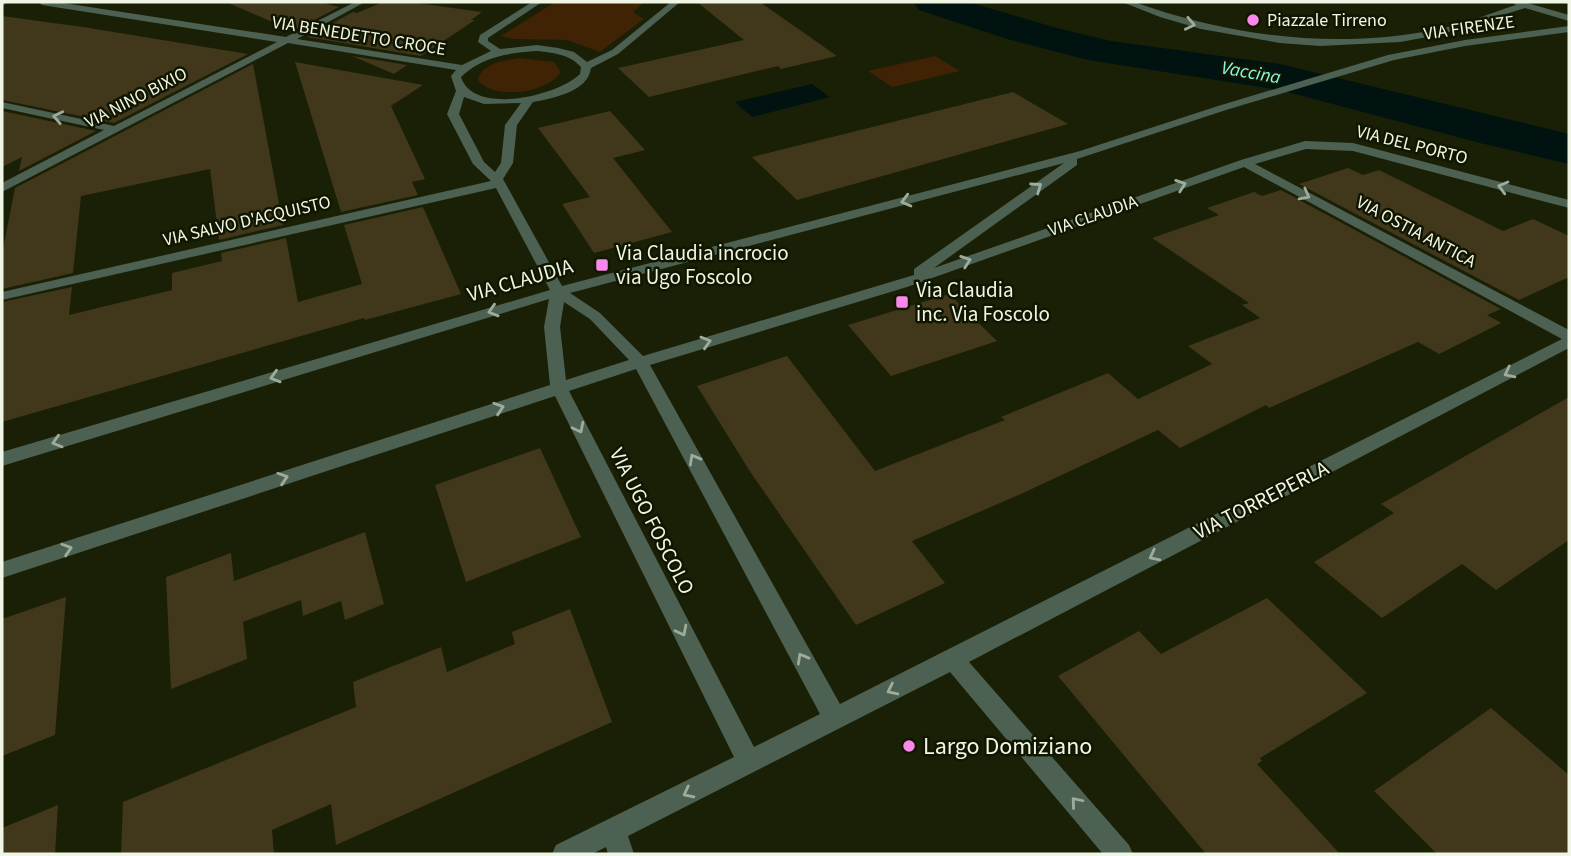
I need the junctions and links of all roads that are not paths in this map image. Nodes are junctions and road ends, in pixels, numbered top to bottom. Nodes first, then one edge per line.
1 (42, 2) edge
2 (361, 2) edge
3 (538, 2) edge
4 (676, 2) edge
5 (1126, 2) edge
6 (1514, 2) edge
7 (1525, 5) junction
8 (1569, 18) edge
9 (1569, 29) edge
10 (287, 40) junction
11 (498, 52) junction
12 (586, 67) junction
13 (463, 68) junction
14 (461, 91) junction
15 (530, 100) junction
16 (2, 105) edge
17 (114, 129) junction
18 (1084, 154) junction
19 (1245, 163) junction
20 (499, 180) junction
21 (2, 188) edge
22 (1569, 204) edge
23 (902, 284) junction
24 (558, 292) junction
25 (2, 296) edge
26 (1569, 336) edge
27 (1569, 342) edge
28 (640, 362) junction
29 (559, 388) junction
30 (2, 459) edge
31 (2, 570) edge
32 (953, 659) junction
33 (835, 718) junction
34 (748, 762) junction
35 (617, 842) edge
36 (565, 854) edge
37 (1120, 854) edge

1 - 10 street, VIA BENEDETTO CROCE
2 - 10 street, VIA NINO BIXIO
3 - 11 street
4 - 12 street
5 -> 7 street
6 - 7 street
7 - 8 street
9 - 18 street, VIA FIRENZE
10 - 13 street, VIA BENEDETTO CROCE
10 - 17 street, VIA NINO BIXIO
11 - 12 street
11 - 13 street
12 - 15 street
13 - 14 street
14 - 15 street
14 - 20 street
15 - 20 street
17 -> 16 street
17 - 21 street, VIA NINO BIXIO
23 -> 18 street, VIA CLAUDIA
18 -> 24 street, VIA CLAUDIA
22 -> 19 street, VIA DEL PORTO
23 -> 19 street, VIA CLAUDIA
19 -> 26 street, VIA OSTIA ANTICA
20 - 24 street
20 - 25 street, VIA SALVO D'ACQUISTO
28 -> 23 street, VIA CLAUDIA
24 - 28 street
24 - 29 street, VIA UGO FOSCOLO
24 -> 30 street, VIA CLAUDIA
27 -> 32 street, VIA TORREPERLA
28 - 29 street, VIA CLAUDIA
33 -> 28 street
31 -> 29 street, VIA CLAUDIA
29 -> 34 street, VIA UGO FOSCOLO
32 -> 33 street
37 -> 32 street
33 - 34 street
34 -> 35 street
35 - 36 street

